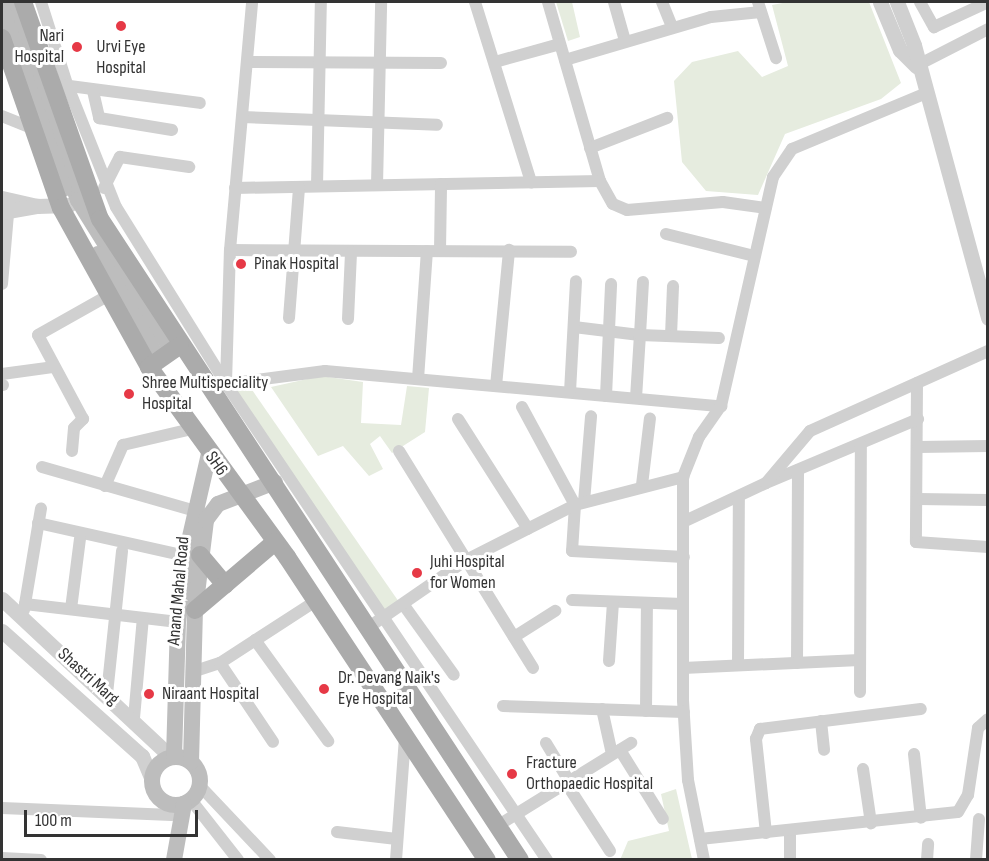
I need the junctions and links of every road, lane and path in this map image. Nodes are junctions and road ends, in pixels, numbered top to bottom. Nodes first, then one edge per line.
1 (12, 2) edge
2 (24, 2) edge
3 (41, 2) edge
4 (252, 2) edge
5 (321, 2) edge
6 (381, 2) edge
7 (475, 2) edge
8 (548, 2) edge
9 (614, 2) edge
10 (662, 2) edge
11 (880, 2) edge
12 (897, 2) edge
13 (920, 2) edge
14 (986, 2) edge
15 (759, 7) edge
16 (2, 9) edge
17 (672, 27) junction
18 (987, 29) edge
19 (2, 38) edge
20 (625, 41) junction
21 (560, 44) junction
22 (776, 58) dead end
23 (565, 60) junction
24 (247, 62) junction
25 (321, 62) junction
26 (495, 62) junction
27 (381, 63) junction
28 (441, 63) dead end
29 (916, 66) junction
30 (59, 85) junction
31 (93, 90) junction
32 (924, 94) junction
33 (200, 104) dead end
34 (2, 116) edge
35 (242, 117) junction
36 (667, 118) dead end
37 (319, 120) junction
38 (379, 123) junction
39 (437, 125) dead end
40 (31, 128) junction
41 (172, 130) dead end
42 (590, 147) junction
43 (189, 168) dead end
44 (600, 181) junction
45 (531, 182) junction
46 (441, 184) junction
47 (377, 185) junction
48 (317, 186) junction
49 (299, 187) junction
50 (105, 188) junction
51 (235, 188) junction
52 (74, 202) junction
53 (5, 205) edge
54 (766, 208) junction
55 (666, 234) dead end
56 (4, 237) edge
57 (230, 250) junction
58 (509, 250) junction
59 (434, 251) junction
60 (351, 252) junction
61 (571, 252) dead end
62 (293, 253) junction
63 (754, 256) junction
64 (576, 282) dead end
65 (643, 282) dead end
66 (2, 284) edge
67 (611, 284) dead end
68 (673, 286) dead end
69 (109, 295) junction
70 (289, 318) dead end
71 (987, 318) edge
72 (348, 319) dead end
73 (574, 327) junction
74 (609, 332) junction
75 (640, 335) junction
76 (670, 336) junction
77 (719, 338) dead end
78 (987, 351) edge
79 (165, 356) junction
80 (53, 367) junction
81 (418, 379) junction
82 (2, 382) edge
83 (917, 383) junction
84 (496, 386) junction
85 (220, 387) junction
86 (570, 393) junction
87 (606, 396) junction
88 (636, 398) junction
89 (721, 406) junction
90 (522, 407) dead end
91 (591, 416) dead end
92 (650, 418) dead end
93 (458, 419) dead end
94 (918, 419) junction
95 (192, 429) junction
96 (861, 445) junction
97 (987, 446) edge
98 (918, 447) junction
99 (72, 451) dead end
100 (399, 451) dead end
101 (209, 454) junction
102 (42, 467) dead end
103 (798, 470) junction
104 (683, 477) junction
105 (282, 480) junction
106 (766, 483) junction
107 (642, 485) junction
108 (105, 486) junction
109 (237, 495) junction
110 (739, 497) junction
111 (918, 499) junction
112 (987, 500) edge
113 (580, 503) junction
114 (41, 508) dead end
115 (202, 513) junction
116 (44, 521) junction
117 (684, 521) junction
118 (528, 529) junction
119 (80, 539) dead end
120 (275, 542) junction
121 (987, 547) edge
122 (122, 551) dead end
123 (193, 555) junction
124 (684, 557) junction
125 (466, 560) junction
126 (225, 585) junction
127 (2, 599) edge
128 (316, 600) junction
129 (572, 600) dead end
130 (613, 602) junction
131 (647, 603) junction
132 (403, 604) junction
133 (683, 604) junction
134 (71, 609) junction
135 (195, 610) junction
136 (24, 611) junction
137 (555, 611) dead end
138 (116, 615) junction
139 (143, 618) junction
140 (178, 622) junction
141 (376, 622) junction
142 (2, 631) edge
143 (514, 637) junction
144 (255, 640) junction
145 (860, 660) junction
146 (609, 661) dead end
147 (220, 663) junction
148 (796, 663) junction
149 (738, 665) junction
150 (533, 668) dead end
151 (683, 668) junction
152 (192, 672) junction
153 (454, 675) dead end
154 (860, 692) dead end
155 (107, 694) junction
156 (502, 706) dead end
157 (602, 709) junction
158 (921, 709) dead end
159 (646, 711) junction
160 (684, 712) junction
161 (134, 718) junction
162 (987, 719) edge
163 (821, 721) junction
164 (405, 734) junction
165 (327, 741) dead end
166 (273, 742) dead end
167 (546, 743) dead end
168 (621, 749) junction
169 (824, 750) dead end
170 (914, 754) dead end
171 (172, 757) junction
172 (191, 762) junction
173 (863, 769) dead end
174 (152, 779) junction
175 (567, 782) junction
176 (184, 802) junction
177 (2, 808) edge
178 (516, 814) junction
179 (921, 818) junction
180 (663, 819) dead end
181 (979, 819) dead end
182 (871, 823) junction
183 (497, 826) junction
184 (790, 831) junction
185 (337, 832) dead end
186 (766, 833) junction
187 (397, 839) junction
188 (700, 839) junction
189 (928, 844) dead end
190 (610, 851) dead end
191 (2, 858) edge
192 (40, 860) edge
193 (162, 860) edge
194 (174, 860) edge
195 (238, 860) edge
196 (270, 860) edge
197 (396, 860) edge
198 (487, 860) edge
199 (520, 860) edge
200 (547, 860) edge
201 (704, 860) edge
202 (790, 860) edge
203 (927, 860) edge
204 (976, 860) edge

1 - 52 main road
2 - 30 main road, SH6
3 - 30 street
4 - 24 street
5 - 25 street
6 - 27 street
7 - 26 street
8 - 21 street
9 - 20 street
10 - 17 street
11 - 29 street
12 - 29 street
13 - 14 street
15 - 17 street
15 - 22 street
16 - 52 main road
17 - 20 street
18 - 29 street
19 - 40 main road, SH6
20 - 23 street
21 - 23 street
21 - 26 street
23 - 42 street
24 - 25 street
24 - 35 street
25 - 27 street
25 - 37 street
26 - 45 street
27 - 28 street
27 - 38 street
29 - 32 street
30 - 31 street
30 - 50 street
30 - 52 main road, SH6
31 - 33 street
31 - 41 street
32 - 54 street
32 - 71 street
34 - 40 street
35 - 37 street
35 - 51 street
36 - 42 street
37 - 38 street
37 - 48 street
38 - 39 street
38 - 47 street
40 - 52 main road, SH6
42 - 44 street
43 - 50 street
44 - 45 street
44 - 54 street
45 - 46 street
46 - 47 street
46 - 59 street
47 - 48 street
48 - 49 street
49 - 51 street
49 - 62 street
50 - 52 street
50 - 85 street
51 - 57 street
52 - 53 street
52 - 69 main road, SH6
52 - 79 main road
52 - 79 main road, SH6
53 - 56 street
54 - 63 street
55 - 63 street
56 - 66 street
57 - 62 street
57 - 85 street
58 - 59 street
58 - 61 street
58 - 84 street
59 - 60 street
59 - 81 street
60 - 62 street
60 - 72 street
62 - 70 street
63 - 89 street
64 - 73 street
65 - 75 street
67 - 74 street
68 - 76 street
69 - 79 main road, SH6
69 - 80 street
73 - 74 street
73 - 86 street
74 - 75 street
74 - 87 street
75 - 76 street
75 - 88 street
76 - 77 street
78 - 83 street
79 - 85 main road
79 - 95 main road, SH6
80 - 82 street
80 - 99 street
81 - 84 street
81 - 85 street
83 - 94 street
83 - 106 street
84 - 86 street
85 - 105 main road
86 - 87 street
87 - 88 street
88 - 89 street
89 - 104 street
90 - 113 street
91 - 113 street
92 - 107 street
93 - 118 street
94 - 96 street
94 - 98 street
95 - 101 main road, SH6
95 - 108 street
96 - 103 street
96 - 145 street
97 - 98 street
98 - 111 street
100 - 125 street
101 - 109 main road, SH6
101 - 115 main road, Anand Mahal Road
102 - 108 street
103 - 106 street
103 - 148 street
104 - 107 street
104 - 117 street
105 - 109 main road, Anand Mahal Road
105 - 141 main road
106 - 110 street
107 - 113 street
108 - 115 street
109 - 115 main road, Anand Mahal Road
109 - 120 main road, SH6
110 - 117 street
110 - 149 street
111 - 112 street
111 - 121 street
113 - 118 street
113 - 124 street
114 - 116 street
115 - 123 main road, Anand Mahal Road
116 - 123 street
116 - 136 street
117 - 124 street
118 - 125 street
119 - 134 street
120 - 126 main road
120 - 128 main road, SH6
122 - 138 street
123 - 126 main road
123 - 135 main road, Anand Mahal Road
123 - 140 main road, Anand Mahal Road
124 - 133 street
125 - 132 street
125 - 143 street
126 - 135 main road
127 - 136 street, Shastri Marg
128 - 144 street
128 - 164 main road, SH6
129 - 130 street
130 - 131 street
130 - 146 street
131 - 133 street
131 - 159 street
132 - 141 street
132 - 153 street
133 - 151 street
134 - 136 street
134 - 138 street
135 - 152 main road, Anand Mahal Road
136 - 155 street, Shastri Marg
137 - 143 street
138 - 139 street
138 - 155 street
139 - 140 street
139 - 161 street
140 - 171 main road, Anand Mahal Road
141 - 178 street
141 - 183 main road
142 - 174 street, Shastri Marg
143 - 150 street
144 - 147 street
144 - 165 street
145 - 148 street
145 - 154 street
147 - 152 street
147 - 166 street
148 - 149 street
149 - 151 street
151 - 160 street
152 - 172 main road, Anand Mahal Road
155 - 161 street, Shastri Marg
156 - 157 street
157 - 159 street
157 - 168 street
158 - 163 street
159 - 160 street
160 - 188 street
161 - 171 street, Shastri Marg
162 - 179 street
163 - 169 street
163 - 186 street
164 - 187 street
164 - 198 main road, SH6
167 - 175 street
168 - 175 street
168 - 180 street
170 - 179 street
171 - 172 main road
171 - 174 main road
172 - 176 main road
173 - 182 street
174 - 176 main road
175 - 178 street
175 - 190 street
176 - 177 street
176 - 193 main road
176 - 194 main road
176 - 195 street
176 - 196 street
178 - 183 street
178 - 200 street
179 - 182 street
181 - 204 street
182 - 184 street
183 - 199 main road
184 - 186 street
184 - 202 street
185 - 187 street
186 - 188 street
187 - 197 street
188 - 201 street
189 - 203 street
191 - 192 street

